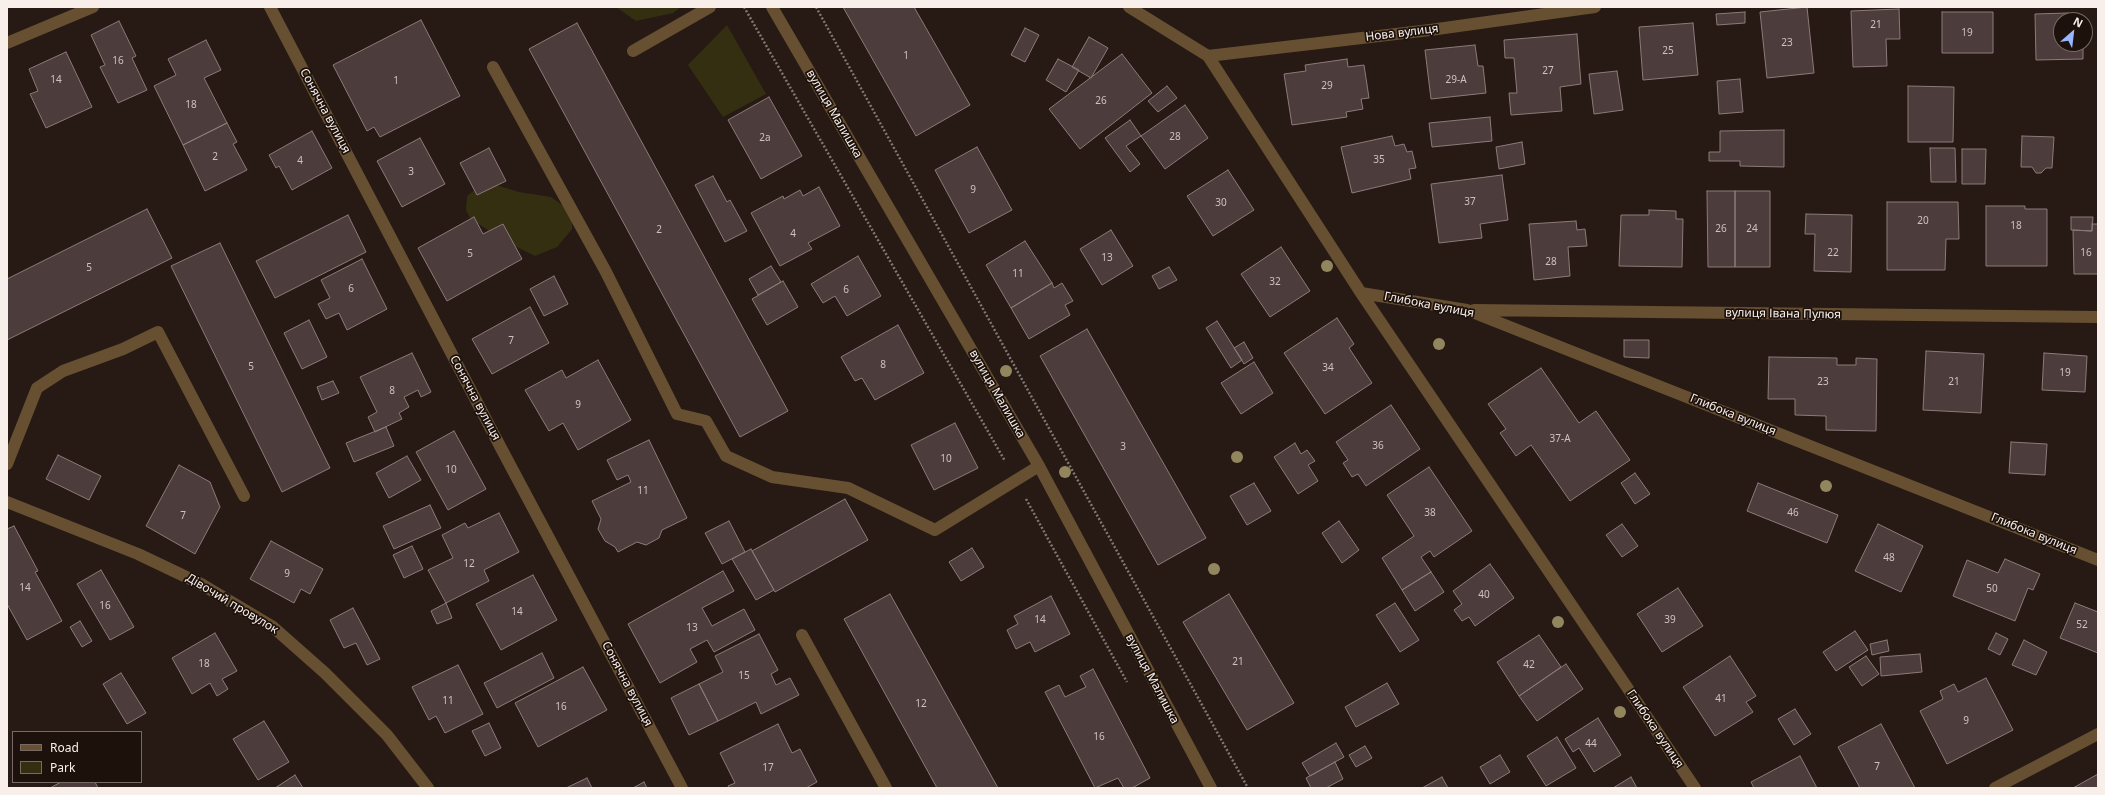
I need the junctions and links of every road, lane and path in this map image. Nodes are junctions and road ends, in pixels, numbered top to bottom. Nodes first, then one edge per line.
1 (93, 7) edge
2 (270, 7) edge
3 (710, 7) edge
4 (744, 7) edge
5 (772, 7) edge
6 (816, 7) edge
7 (1129, 7) edge
8 (1595, 7) edge
9 (7, 43) edge
10 (633, 51) dead end
11 (1208, 56) junction
12 (493, 67) dead end
13 (1361, 293) junction
14 (1467, 310) junction
15 (2098, 317) edge
16 (7, 464) edge
17 (1039, 466) junction
18 (1016, 480) junction
19 (244, 496) dead end
20 (7, 502) edge
21 (2098, 560) edge
22 (802, 635) dead end
23 (1129, 687) dead end
24 (2098, 734) edge
25 (428, 788) edge
26 (682, 788) edge
27 (886, 788) edge
28 (1210, 788) edge
29 (1248, 788) edge
30 (1695, 788) edge
31 (1994, 788) edge

1 - 9 street
2 - 26 street, Сонячна вулиця
3 - 10 street
4 - 18 path
5 - 17 street, вулиця Малишка
6 - 29 path
7 - 11 street, Глибока вулиця
8 - 11 street, Нова вулиця
11 - 13 street, Глибока вулиця
12 - 18 street
13 - 14 street, Глибока вулиця
13 - 30 street, Глибока вулиця
14 - 15 street, вулиця Івана Пулюя
14 - 21 street, Глибока вулиця
16 - 19 street
17 - 18 street
17 - 28 street, вулиця Малишка
18 - 23 path
20 - 25 street, Дівочий провулок
22 - 27 street
24 - 31 street

